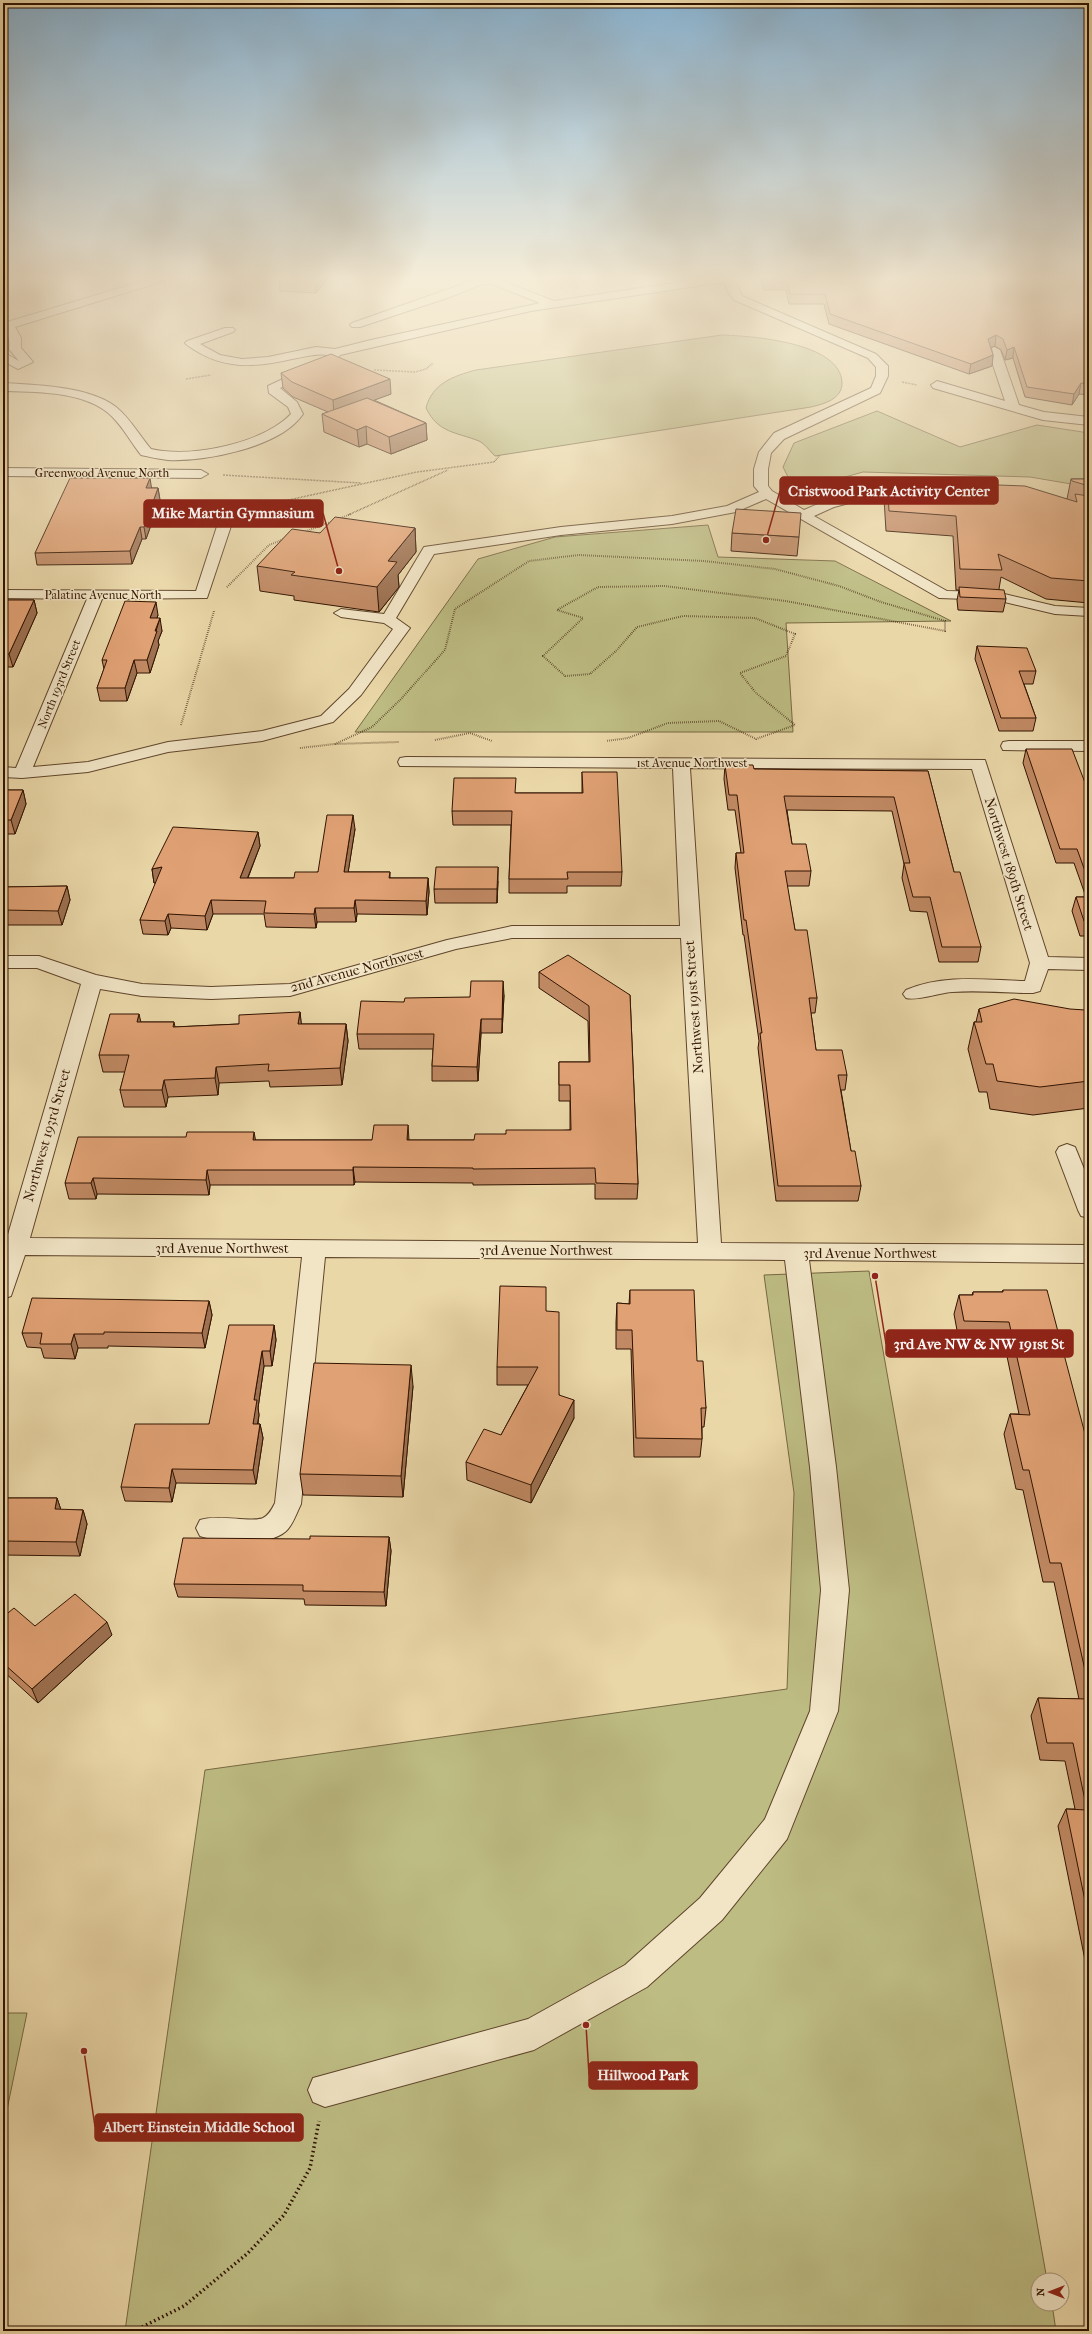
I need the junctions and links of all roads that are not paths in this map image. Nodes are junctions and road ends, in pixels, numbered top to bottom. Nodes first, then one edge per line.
1 (3, 387) edge
2 (274, 387) edge
3 (877, 387) edge
4 (944, 387) edge
5 (1007, 387) edge
6 (1013, 405) junction
7 (1088, 421) edge
8 (159, 455) junction
9 (3, 472) edge
10 (134, 473) junction
11 (201, 474) road end
12 (928, 493) edge
13 (767, 494) junction
14 (228, 514) dead end
15 (804, 515) junction
16 (3, 594) edge
17 (96, 595) junction
18 (1089, 612) edge
19 (341, 613) dead end
20 (388, 619) junction
21 (1009, 746) dead end
22 (1089, 746) edge
23 (406, 762) dead end
24 (681, 763) junction
25 (979, 764) joint
26 (3, 772) edge
27 (22, 773) junction
28 (690, 932) junction
29 (3, 962) edge
30 (1040, 963) junction
31 (1089, 964) edge
32 (92, 981) junction
33 (913, 994) dead end
34 (1067, 1152) dead end
35 (1089, 1210) edge
36 (9, 1246) edge
37 (314, 1248) junction
38 (710, 1252) junction
39 (796, 1252) junction
40 (1089, 1254) edge
41 (3, 1290) edge
42 (209, 1528) dead end
43 (325, 2090) road end

1 - 8 street
2 - 8 street
3 - 13 street
4 - 6 street
5 - 6 street
6 - 7 street
8 - 10 street
9 - 10 street, Greenwood Avenue North
10 - 11 street, Greenwood Avenue North
12 - 15 street
13 - 15 street
13 - 20 street
14 - 17 street, Palatine Avenue North
15 - 18 street
16 - 17 street, Palatine Avenue North
17 - 27 street, North 193rd Street
19 - 20 street
20 - 27 street
21 - 22 street
23 - 24 street, 1st Avenue Northwest
24 - 25 street, 1st Avenue Northwest
24 - 28 street, Northwest 191st Street
25 - 30 street, Northwest 189th Street
26 - 27 street
28 - 32 street, 2nd Avenue Northwest
28 - 38 street, Northwest 191st Street
29 - 32 street, 2nd Avenue Northwest
30 - 31 street
30 - 33 street
32 - 36 street, Northwest 193rd Street
34 - 35 street
36 - 37 street, 3rd Avenue Northwest
36 - 41 street, Northwest 193rd Street
37 - 38 street, 3rd Avenue Northwest
37 - 42 street
38 - 39 street, 3rd Avenue Northwest
39 - 40 street, 3rd Avenue Northwest
39 - 43 street

